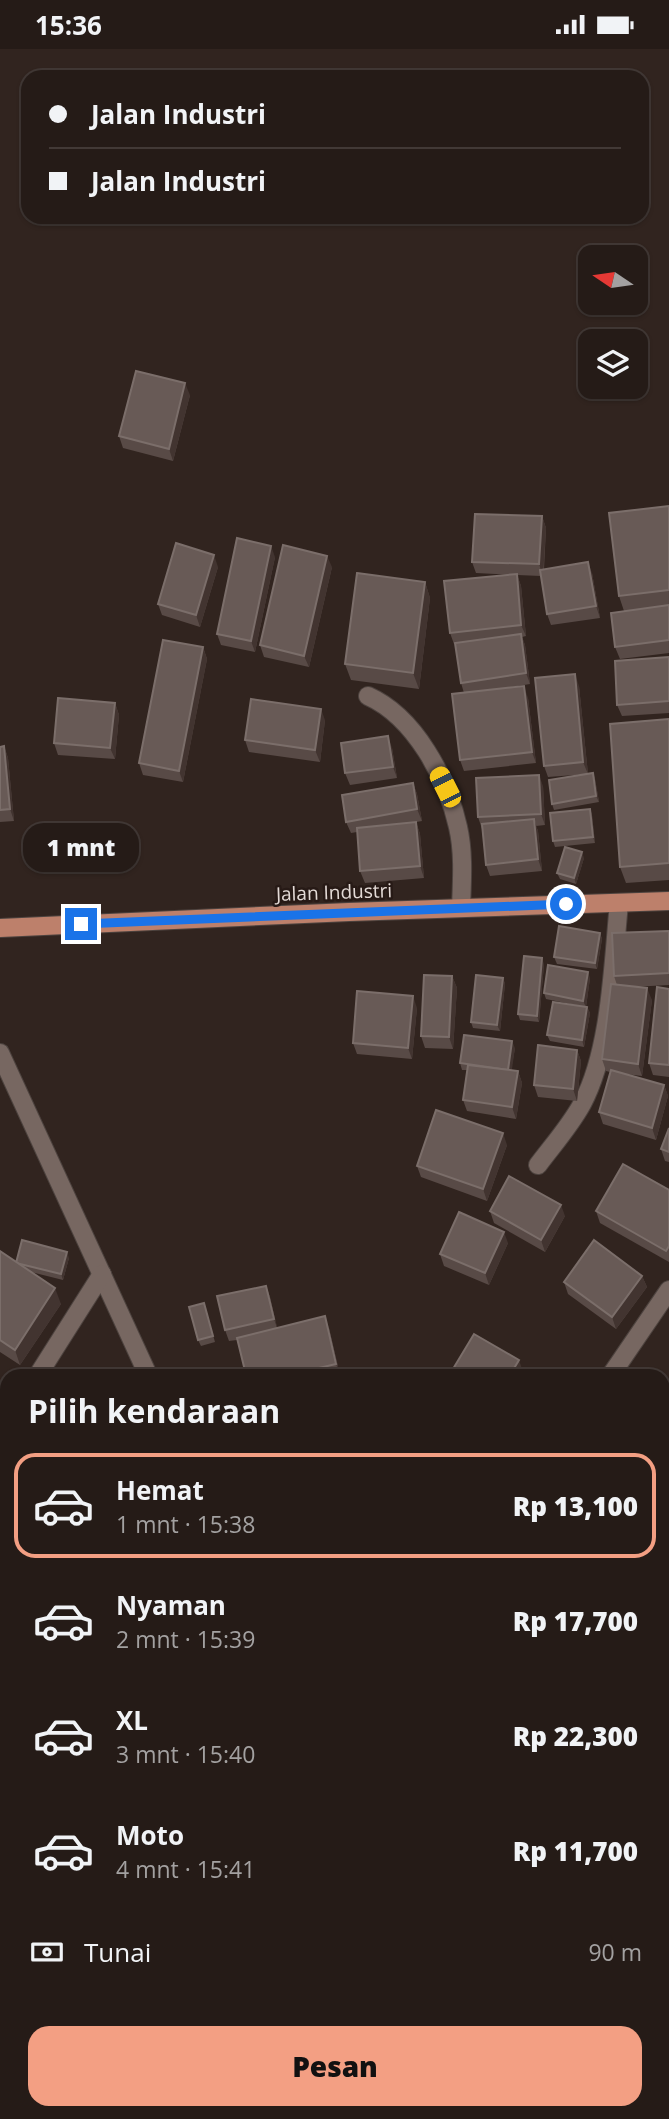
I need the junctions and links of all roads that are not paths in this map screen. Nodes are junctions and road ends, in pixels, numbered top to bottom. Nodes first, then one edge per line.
1 (368, 696) dead end
2 (669, 901) edge
3 (619, 903) junction
4 (460, 908) junction
5 (0, 928) edge
6 (0, 1053) edge
7 (538, 1165) dead end
8 (102, 1274) junction
9 (669, 1290) edge
10 (42, 1369) edge
11 (145, 1369) edge
12 (615, 1369) edge

1 - 4 street
2 - 3 main road, Jalan Industri
3 - 4 main road, Jalan Industri
3 - 7 street
4 - 5 main road, Jalan Industri
6 - 8 street
8 - 10 street
8 - 11 street
9 - 12 street

